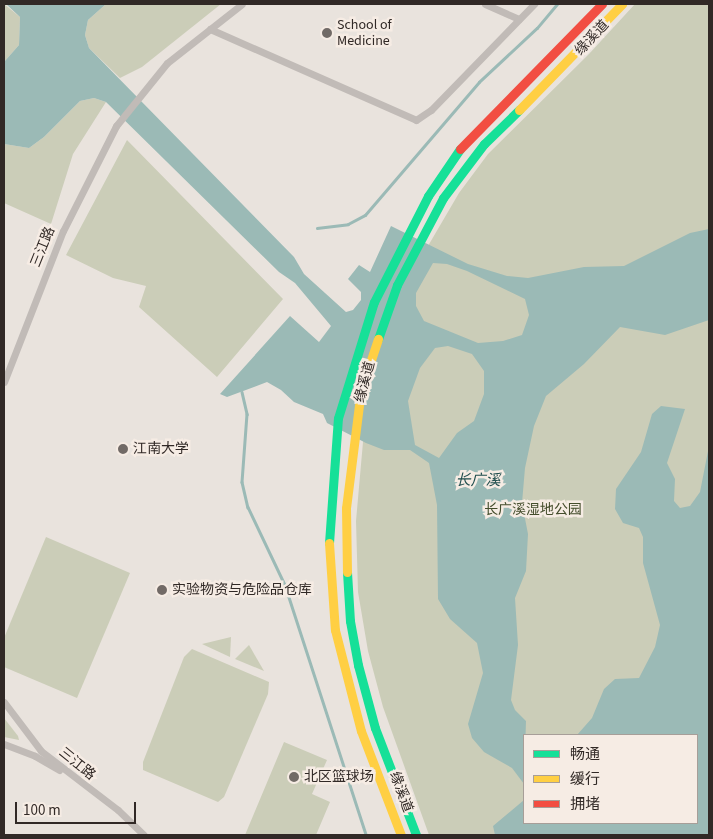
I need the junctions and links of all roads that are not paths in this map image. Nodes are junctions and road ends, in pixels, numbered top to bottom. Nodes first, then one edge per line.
1 (242, 4) edge
2 (485, 4) edge
3 (534, 4) edge
4 (602, 4) edge
5 (622, 4) edge
6 (519, 18) junction
7 (210, 29) junction
8 (4, 382) edge
9 (4, 702) edge
10 (4, 744) edge
11 (76, 780) junction
12 (144, 835) edge
13 (401, 835) edge
14 (416, 835) edge

1 - 7 street
2 - 6 street
3 - 6 street
4 - 13 main road, 缘溪道
5 - 14 main road, 缘溪道
6 - 7 street
7 - 8 street, 三江路
9 - 11 street, 三江路
10 - 11 street
11 - 12 street, 三江路

